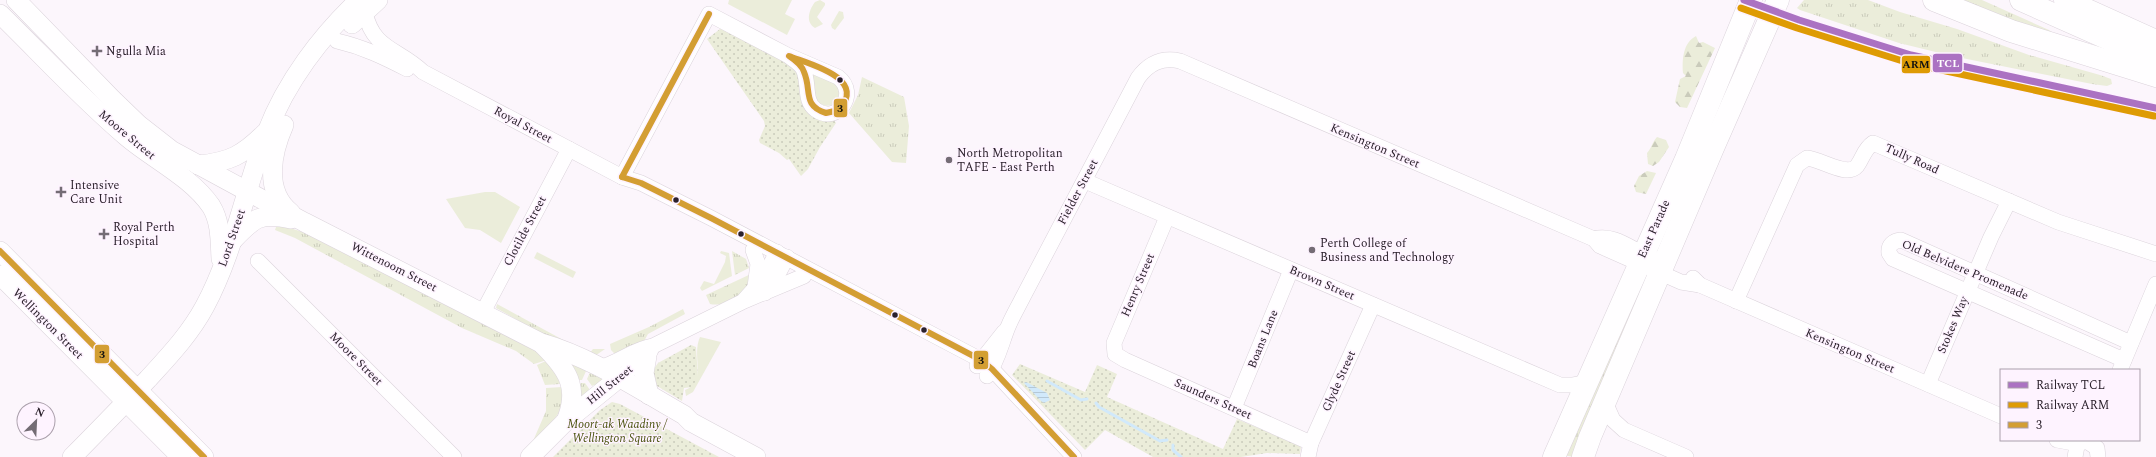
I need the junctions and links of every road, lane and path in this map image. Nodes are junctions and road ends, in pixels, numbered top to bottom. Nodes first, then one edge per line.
1 (16, 0) edge
2 (1742, 0) edge
3 (1751, 0) edge
4 (1778, 0) edge
5 (1934, 0) edge
6 (2021, 0) edge
7 (2065, 0) edge
8 (2100, 0) edge
9 (368, 4) edge
10 (0, 14) edge
11 (2156, 28) edge
12 (2156, 41) edge
13 (337, 42) junction
14 (1732, 44) junction
15 (787, 55) dead end
16 (2156, 60) edge
17 (1156, 62) joint
18 (423, 72) junction
19 (2156, 76) edge
20 (267, 131) junction
21 (569, 149) junction
22 (198, 165) junction
23 (622, 177) junction
24 (1084, 181) junction
25 (247, 190) junction
26 (2009, 201) junction
27 (1167, 217) junction
28 (304, 222) junction
29 (230, 244) junction
30 (753, 250) junction
31 (0, 251) edge
32 (2156, 254) edge
33 (780, 259) junction
34 (1641, 259) junction
35 (258, 261) dead end
36 (1662, 268) junction
37 (221, 270) junction
38 (1291, 270) junction
39 (1975, 273) junction
40 (0, 275) edge
41 (804, 276) junction
42 (2156, 284) edge
43 (759, 292) junction
44 (1967, 292) junction
45 (1736, 301) junction
46 (1373, 305) junction
47 (482, 312) junction
48 (540, 343) junction
49 (2131, 343) junction
50 (650, 351) junction
51 (1115, 354) joint
52 (2122, 365) edge
53 (599, 368) junction
54 (984, 368) junction
55 (619, 378) junction
56 (1588, 382) junction
57 (1928, 384) junction
58 (1560, 386) junction
59 (598, 394) junction
60 (649, 395) junction
61 (131, 396) junction
62 (1605, 402) junction
63 (1234, 408) junction
64 (1575, 410) junction
65 (2000, 416) edge
66 (566, 421) junction
67 (691, 422) junction
68 (1624, 430) junction
69 (1590, 437) junction
70 (2060, 441) edge
71 (2086, 447) edge
72 (1310, 450) edge
73 (72, 457) edge
74 (181, 457) edge
75 (204, 457) edge
76 (454, 457) edge
77 (530, 457) edge
78 (756, 457) edge
79 (1065, 457) edge
80 (1074, 457) edge
81 (1554, 457) edge
82 (1583, 457) edge
83 (1686, 457) edge

1 - 22 main road, Moore Street
2 - 14 highway
3 - 14 highway, East Parade
4 - 36 highway, East Parade
5 - 19 highway
6 - 16 highway
7 - 12 highway
8 - 11 highway
9 - 13 main road
9 - 18 street, Royal Street
9 - 20 main road, Lord Street
10 - 37 main road, Moore Street
13 - 18 street, Royal Street
13 - 28 main road
14 - 34 highway, East Parade
15 - 23 street
17 - 24 street, Fielder Street
17 - 34 street, Kensington Street
18 - 21 street, Royal Street
20 - 22 main road
20 - 25 main road, Lord Street
21 - 23 street, Royal Street
21 - 47 street, Clotilde Street
22 - 25 main road, Moore Street
23 - 30 street, Royal Street
23 - 33 street, Royal Street
24 - 27 street, Brown Street
24 - 54 street, Fielder Street
25 - 28 main road, Wittenoom Street
25 - 29 main road, Lord Street
26 - 32 street, Tully Road
26 - 39 street, Stokes Way
26 - 45 street, Tully Road
27 - 38 street, Brown Street
27 - 51 street, Henry Street
28 - 29 main road
28 - 47 main road, Wittenoom Street
29 - 37 main road, Lord Street
30 - 33 street, Royal Street
30 - 43 street
31 - 61 main road, Wellington Street
33 - 41 street, Royal Street
33 - 43 street, Hill Street
33 - 54 street, Royal Street
34 - 36 street, Kensington Street
34 - 56 highway, East Parade
35 - 76 street, Moore Street
36 - 45 street, Kensington Street
36 - 62 highway, East Parade
37 - 61 main road, Lord Street
38 - 46 street, Brown Street
38 - 63 street, Boans Lane
39 - 44 street, Stokes Way
39 - 44 street, Old Belvidere Promenade
39 - 49 street, Old Belvidere Promenade
40 - 61 main road, Wellington Street
41 - 43 street
41 - 54 street, Royal Street
42 - 49 street
43 - 50 street, Hill Street
44 - 52 street, Old Belvidere Promenade
44 - 57 street, Stokes Way
45 - 57 street, Kensington Street
46 - 58 street, Brown Street
46 - 72 street, Glyde Street
47 - 48 main road, Wittenoom Street
48 - 53 main road, Wittenoom Street
48 - 66 main road, Wittenoom Street
49 - 52 street
50 - 53 street, Hill Street
50 - 55 street, Hill Street
50 - 60 main road
51 - 63 street, Saunders Street
53 - 55 main road, Wittenoom Street
54 - 79 street, Royal Street
54 - 80 street, Royal Street
55 - 59 main road, Hill Street
55 - 60 main road, Wittenoom Street
56 - 58 street
56 - 64 highway, East Parade
57 - 65 street, Kensington Street
58 - 64 street
59 - 66 main road, Hill Street
59 - 67 main road, Wittenoom Street
60 - 67 main road, Wittenoom Street
61 - 73 main road, Lord Street
61 - 74 main road, Wellington Street
61 - 75 main road, Wellington Street
62 - 68 street
62 - 69 highway, East Parade
63 - 72 street, Saunders Street
64 - 81 highway, East Parade
66 - 77 main road, Hill Street
67 - 78 main road, Wittenoom Street
68 - 69 street
68 - 83 street
69 - 82 highway, East Parade
70 - 71 street

